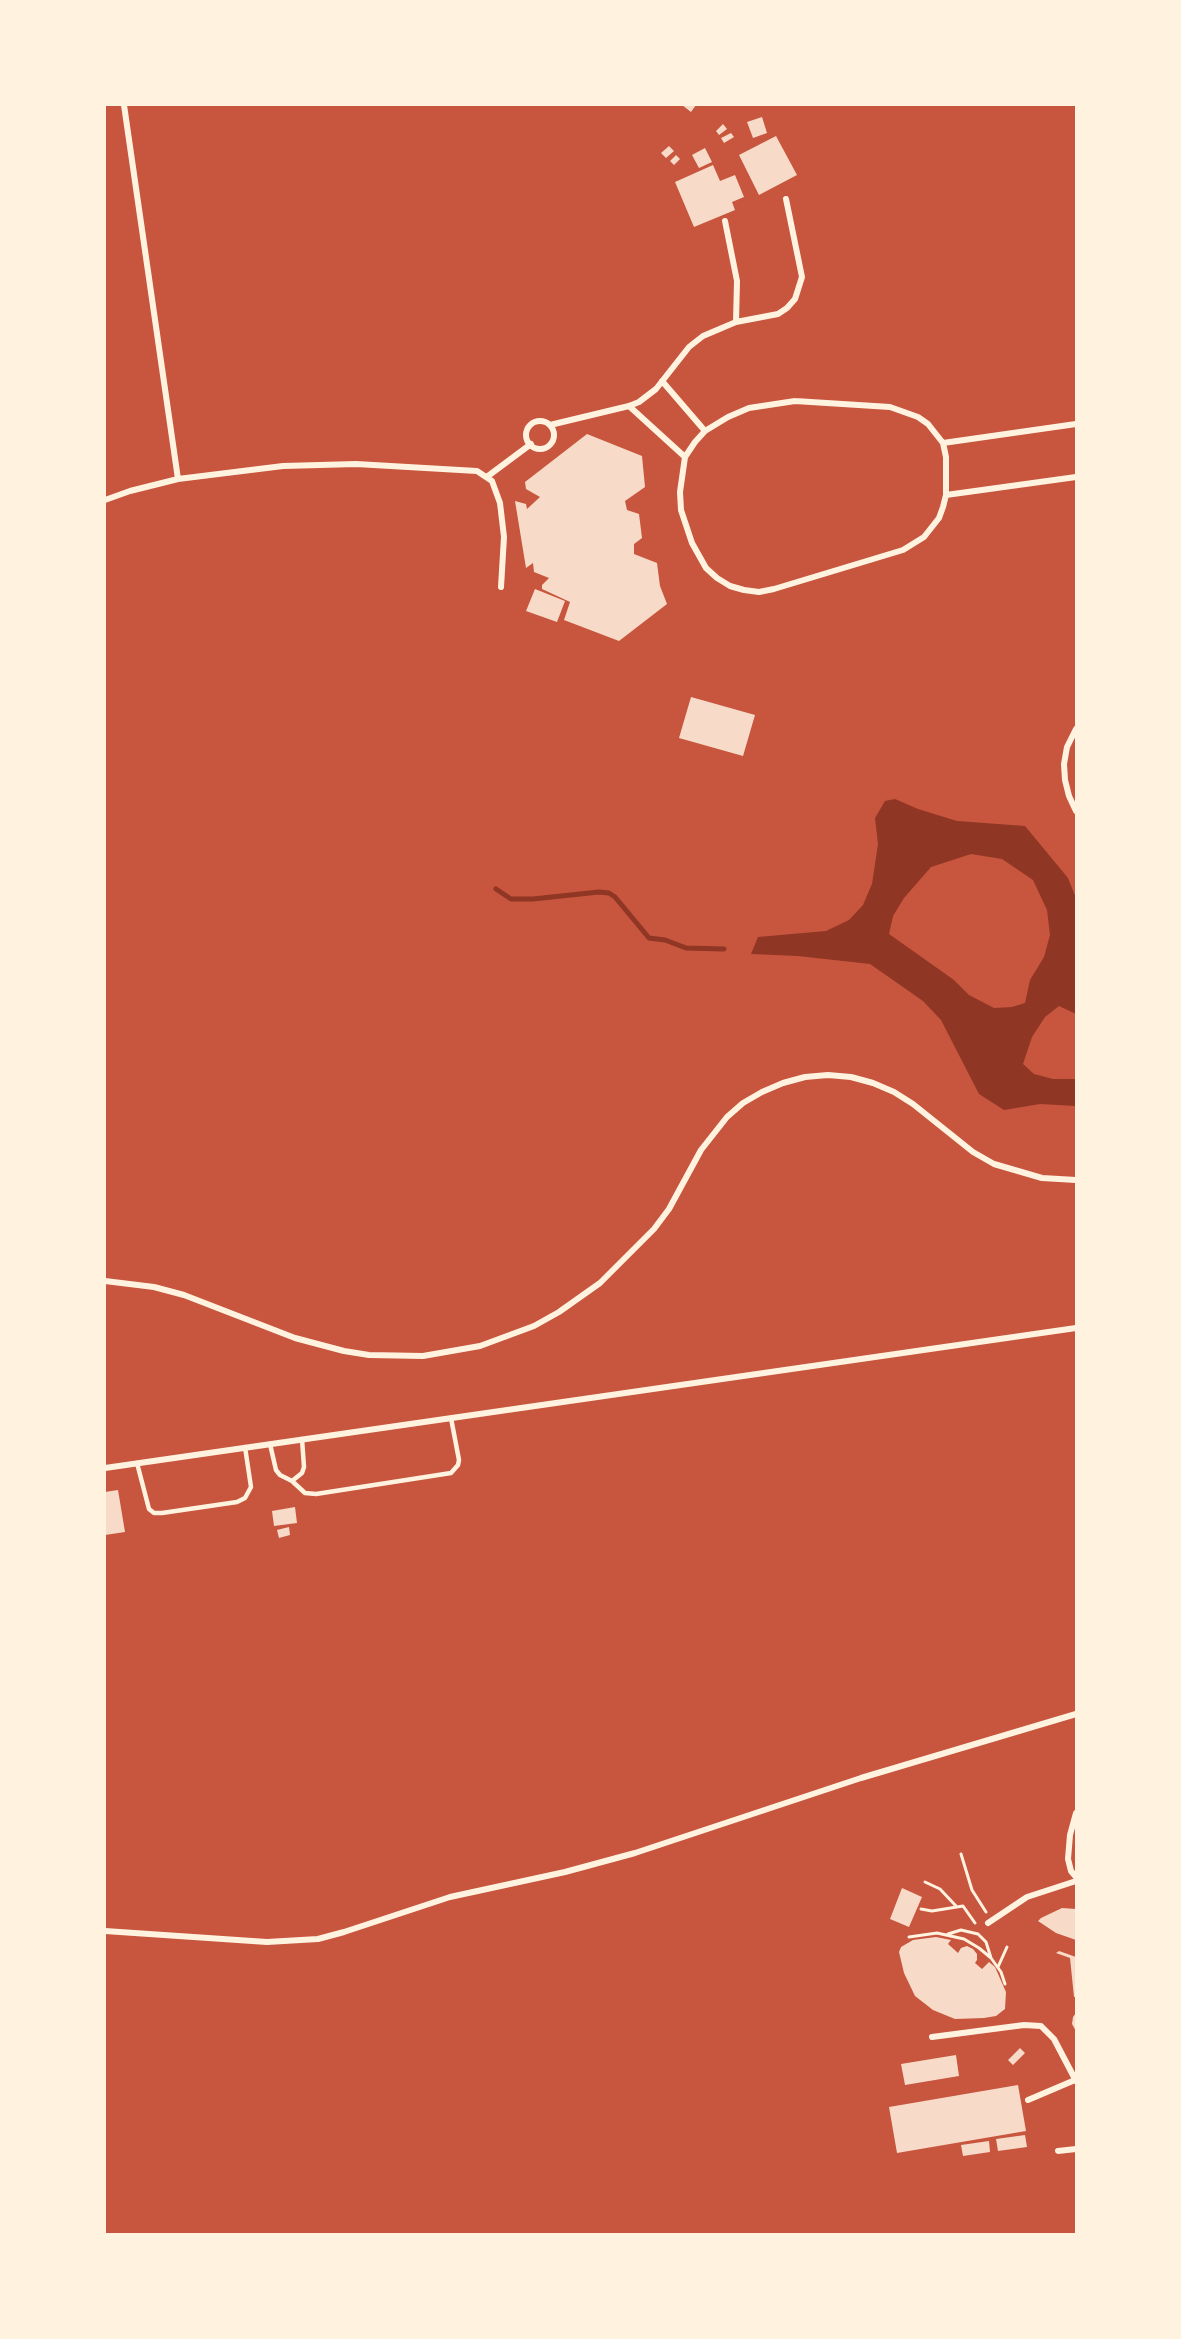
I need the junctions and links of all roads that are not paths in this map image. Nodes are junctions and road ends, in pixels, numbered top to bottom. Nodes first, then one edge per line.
1 (124, 105) edge
2 (786, 199) dead end
3 (725, 221) dead end
4 (736, 322) junction
5 (662, 381) junction
6 (629, 406) junction
7 (1076, 424) edge
8 (550, 425) junction
9 (705, 431) junction
10 (943, 443) junction
11 (531, 444) junction
12 (685, 457) junction
13 (488, 476) junction
14 (1076, 477) edge
15 (178, 479) junction
16 (946, 495) junction
17 (105, 501) edge
18 (501, 587) dead end
19 (1076, 729) edge
20 (1076, 811) edge
21 (1076, 1180) edge
22 (105, 1281) edge
23 (1076, 1328) edge
24 (451, 1418) junction
25 (302, 1439) junction
26 (270, 1444) junction
27 (245, 1448) junction
28 (137, 1463) junction
29 (105, 1468) edge
30 (292, 1481) junction
31 (1076, 1714) edge
32 (1075, 1817) edge
33 (1076, 1879) edge
34 (989, 1921) road end
35 (105, 1931) edge
36 (932, 2037) dead end
37 (1076, 2080) edge
38 (1028, 2100) dead end
39 (1076, 2149) edge
40 (1058, 2151) dead end

1 - 15 street
2 - 4 street
3 - 4 street
4 - 5 street
5 - 6 street
5 - 9 street
6 - 8 street
6 - 12 street
7 - 10 street
8 - 11 street
8 - 11 street
9 - 10 street
9 - 12 street
10 - 16 street
11 - 13 street
12 - 16 street
13 - 15 street
13 - 18 street
14 - 16 street
15 - 17 street
19 - 20 street
21 - 22 street
23 - 24 street
24 - 25 street
24 - 30 lane
25 - 26 street
25 - 30 lane
26 - 27 street
26 - 30 lane
27 - 28 street
27 - 28 lane
28 - 29 street
31 - 35 street
32 - 33 street
33 - 34 street
36 - 37 street
37 - 38 street
39 - 40 street

